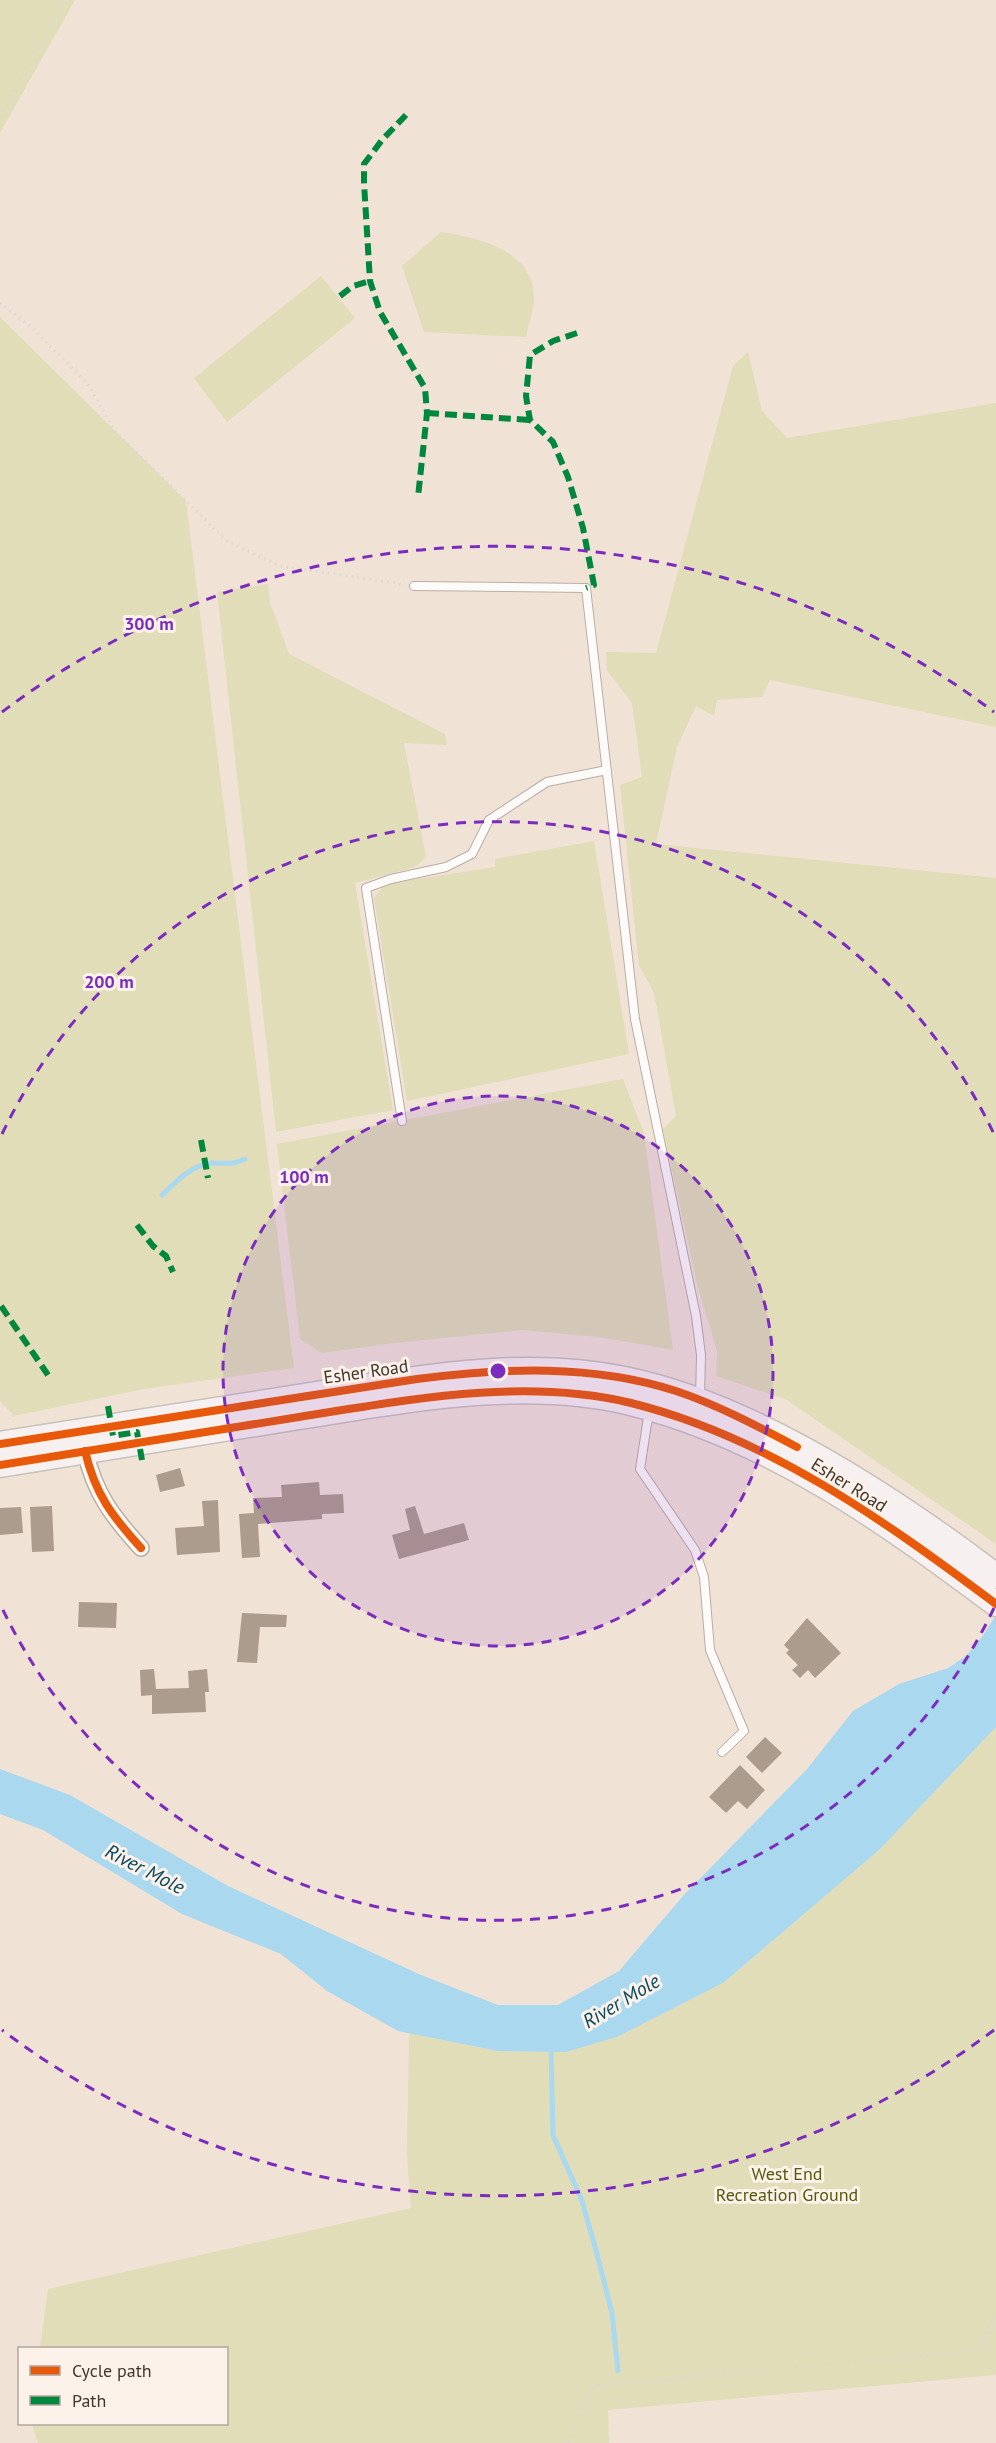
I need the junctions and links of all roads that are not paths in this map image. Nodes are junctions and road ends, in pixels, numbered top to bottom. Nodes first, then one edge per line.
1 (414, 586) road end
2 (607, 770) junction
3 (402, 1121) dead end
4 (700, 1400) junction
5 (650, 1409) junction
6 (7, 1434) edge
7 (85, 1451) junction
8 (0, 1465) edge
9 (141, 1548) dead end
10 (982, 1574) edge
11 (996, 1604) edge
12 (722, 1752) dead end

1 - 2 lane
2 - 3 lane
2 - 4 lane
4 - 6 main road, Esher Road
4 - 10 main road, Esher Road
5 - 7 main road, Esher Road
5 - 10 main road, Esher Road
5 - 12 lane
7 - 8 main road, Esher Road
7 - 9 street
10 - 11 main road

